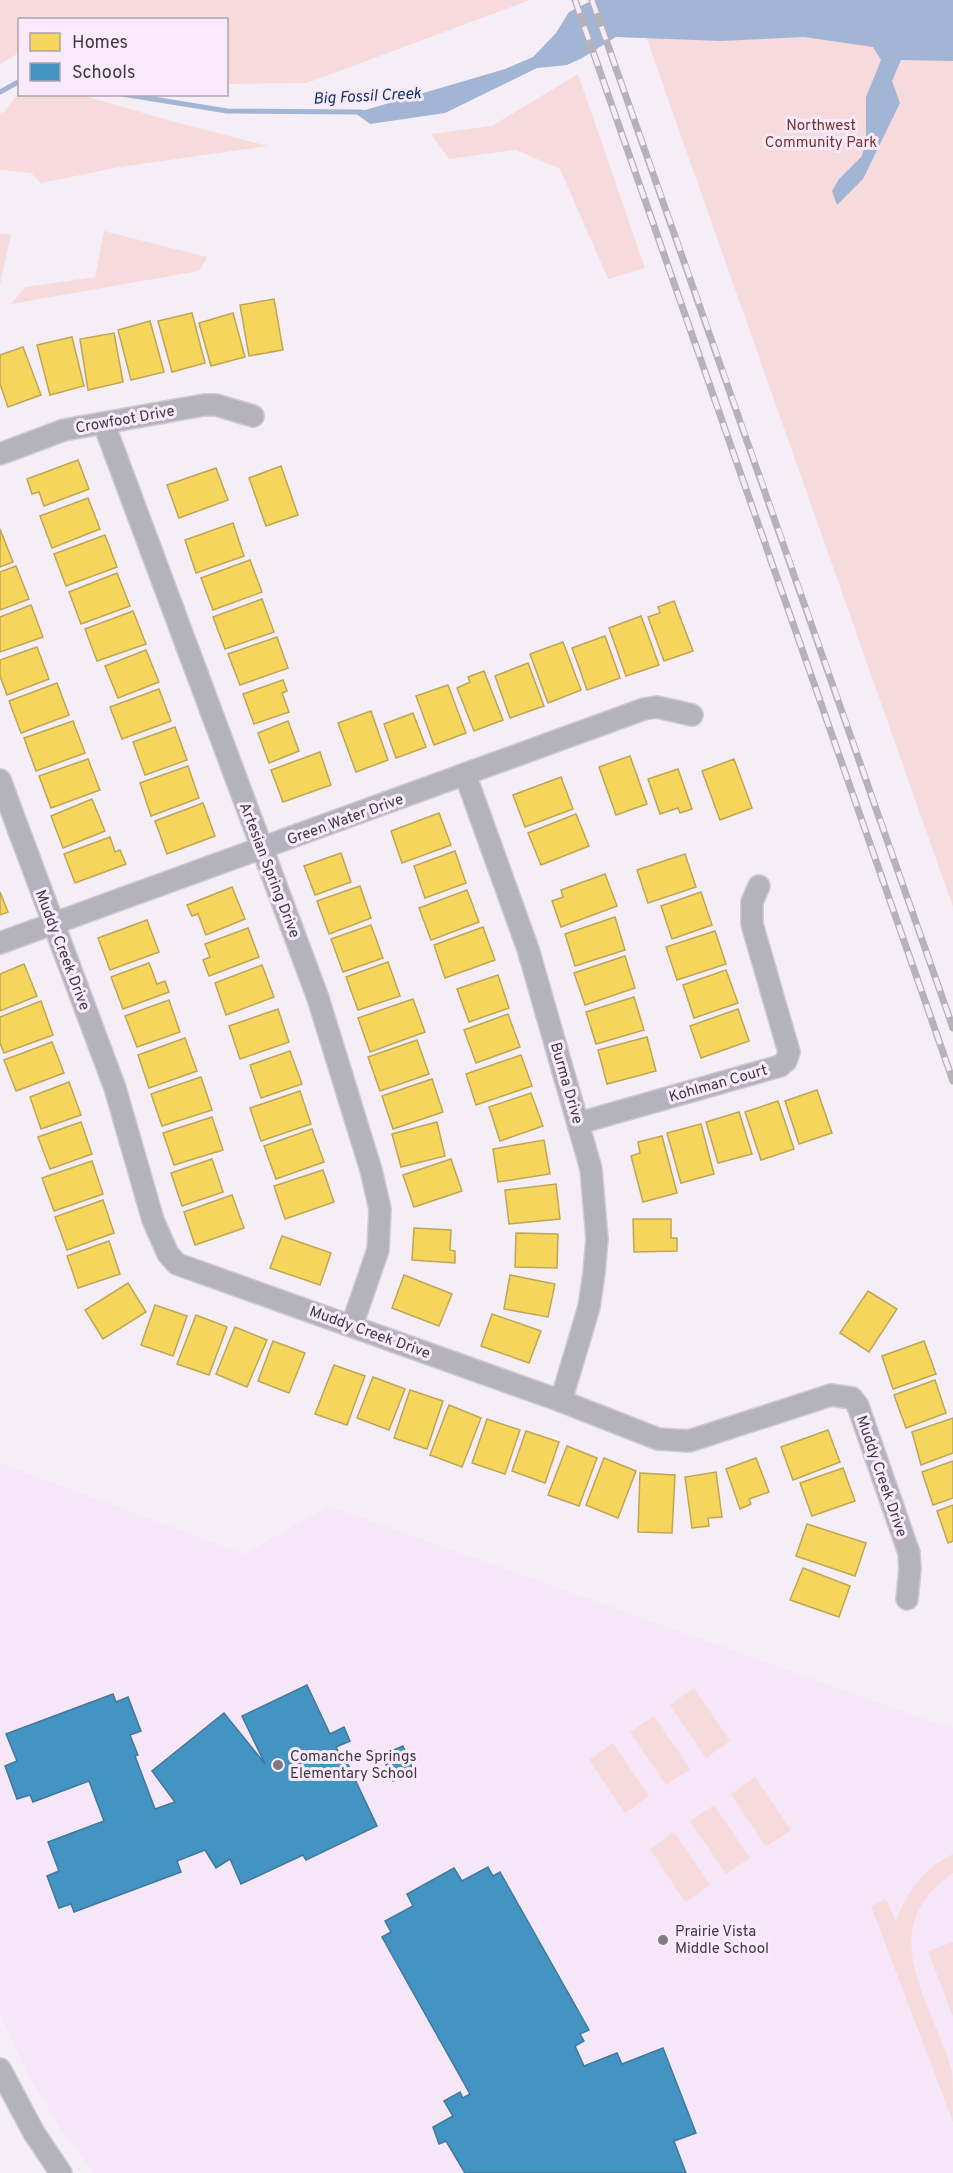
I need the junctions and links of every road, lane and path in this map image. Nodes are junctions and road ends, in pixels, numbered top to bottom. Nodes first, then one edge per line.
1 (253, 416) dead end
2 (104, 423) junction
3 (0, 454) edge
4 (692, 715) dead end
5 (465, 774) junction
6 (0, 780) edge
7 (262, 849) junction
8 (759, 886) dead end
9 (53, 923) junction
10 (0, 943) edge
11 (579, 1123) junction
12 (352, 1325) junction
13 (561, 1401) junction
14 (907, 1599) dead end
15 (0, 2068) edge
16 (61, 2173) edge

1 - 2 street, Crowfoot Drive
2 - 3 street, Crowfoot Drive
2 - 7 street, Artesian Spring Drive
4 - 5 street, Green Water Drive
5 - 7 street, Green Water Drive
5 - 11 street, Burma Drive
6 - 9 street, Muddy Creek Drive
7 - 9 street, Green Water Drive
7 - 12 street, Artesian Spring Drive
8 - 11 street, Kohlman Court
9 - 10 street, Green Water Drive
9 - 12 street, Muddy Creek Drive
11 - 13 street, Burma Drive
12 - 13 street, Muddy Creek Drive
13 - 14 street, Muddy Creek Drive
15 - 16 street

